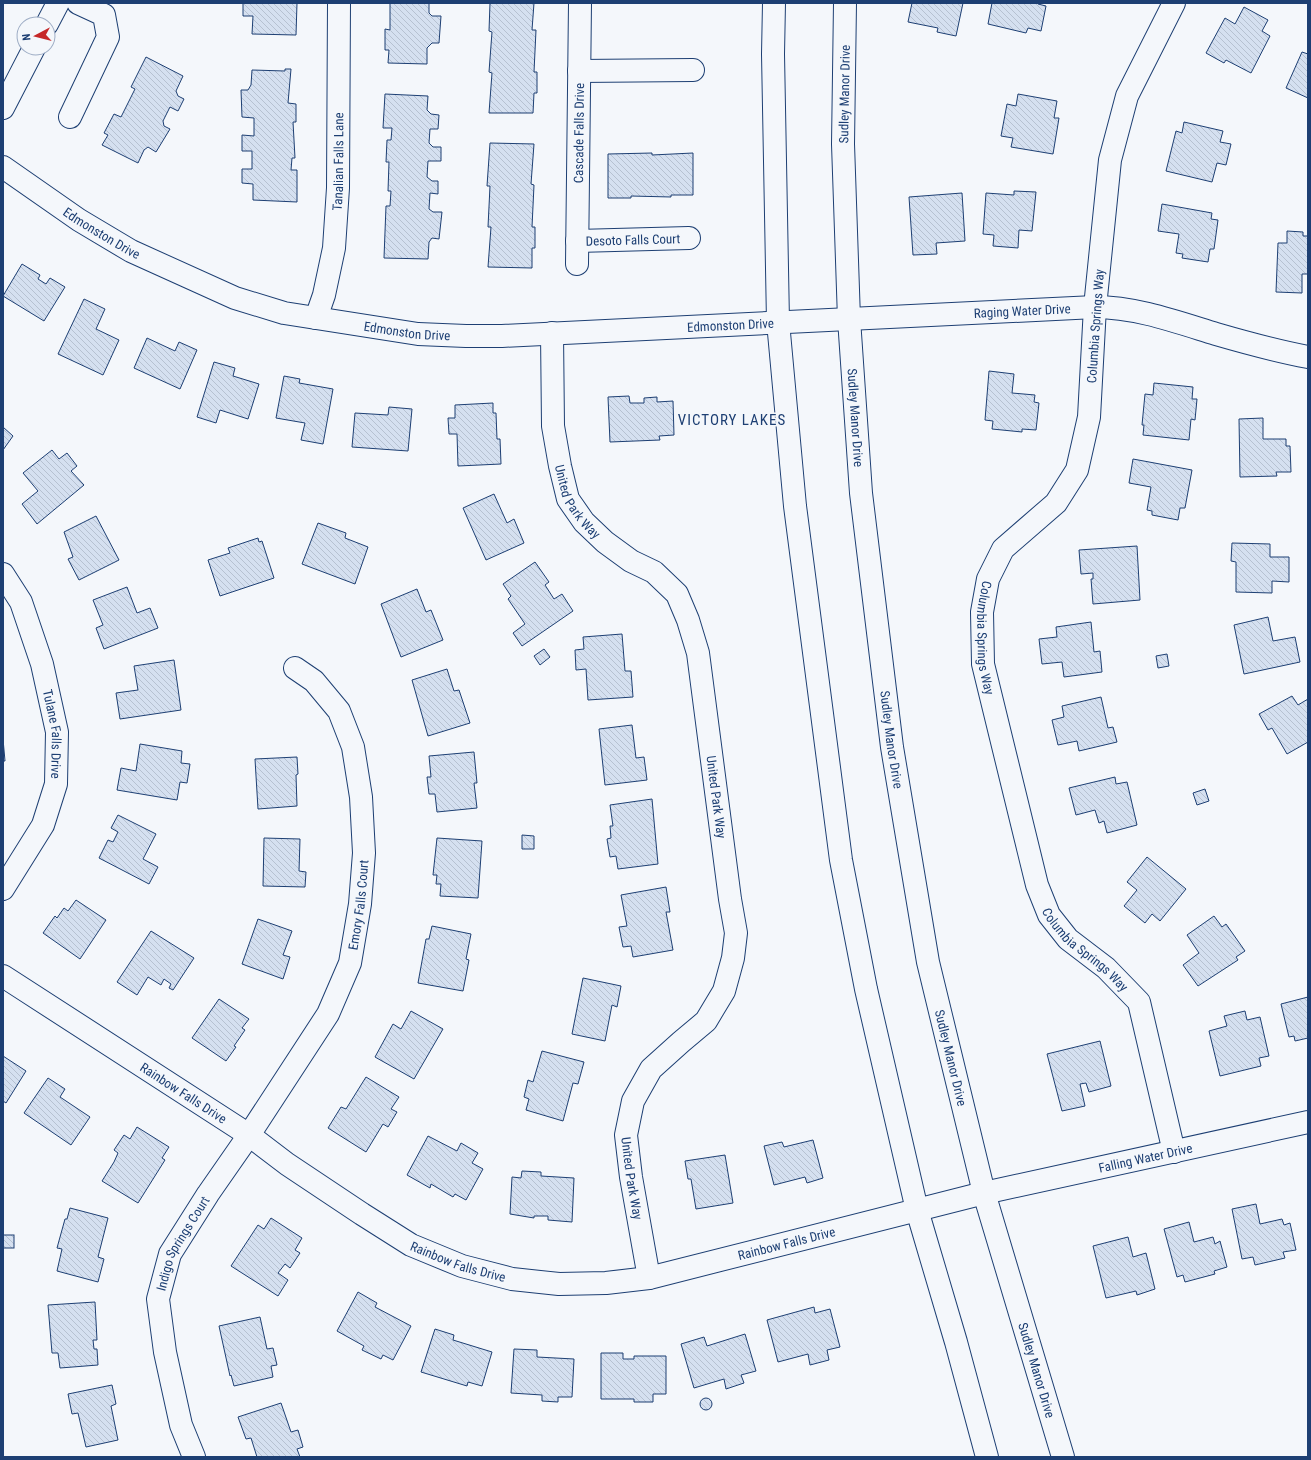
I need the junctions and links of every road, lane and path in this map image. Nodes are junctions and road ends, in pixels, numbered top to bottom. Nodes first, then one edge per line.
1 (58, 3) edge
2 (78, 3) edge
3 (339, 3) edge
4 (580, 3) edge
5 (774, 3) edge
6 (845, 3) edge
7 (1174, 3) edge
8 (51, 16) edge
9 (30, 56) edge
10 (693, 70) dead end
11 (579, 71) junction
12 (3, 108) edge
13 (70, 117) dead end
14 (3, 167) edge
15 (689, 238) dead end
16 (577, 240) junction
17 (577, 264) dead end
18 (1095, 306) junction
19 (316, 318) junction
20 (849, 319) junction
21 (778, 322) junction
22 (552, 333) junction
23 (1308, 357) edge
24 (3, 574) edge
25 (295, 668) dead end
26 (3, 889) edge
27 (3, 976) edge
28 (1308, 1122) edge
29 (249, 1135) junction
30 (1174, 1152) junction
31 (984, 1193) junction
32 (917, 1210) junction
33 (649, 1278) junction
34 (194, 1457) edge
35 (987, 1457) edge
36 (1063, 1457) edge

1 - 8 street
2 - 13 street
3 - 19 street, Tanalian Falls Lane
4 - 11 street, Cascade Falls Drive
5 - 21 street
6 - 20 street, Sudley Manor Drive
7 - 18 street, Columbia Springs Way
9 - 12 street
10 - 11 street
11 - 16 street, Cascade Falls Drive
14 - 19 street, Edmonston Drive
15 - 16 street, Desoto Falls Court
16 - 17 street, Cascade Falls Drive
18 - 20 street, Raging Water Drive
18 - 23 street, Raging Water Drive
18 - 30 street, Columbia Springs Way
19 - 22 street, Edmonston Drive
20 - 21 street, Edmonston Drive
20 - 31 street, Sudley Manor Drive
21 - 22 street, Edmonston Drive
21 - 32 street
22 - 33 street, United Park Way
24 - 26 street, Tulane Falls Drive
25 - 29 street, Emory Falls Court
27 - 29 street, Rainbow Falls Drive
28 - 30 street, Falling Water Drive
29 - 33 street, Rainbow Falls Drive
29 - 34 street, Indigo Springs Court
30 - 31 street, Falling Water Drive
31 - 32 street, Rainbow Falls Drive
31 - 36 street, Sudley Manor Drive
32 - 33 street, Rainbow Falls Drive
32 - 35 street

